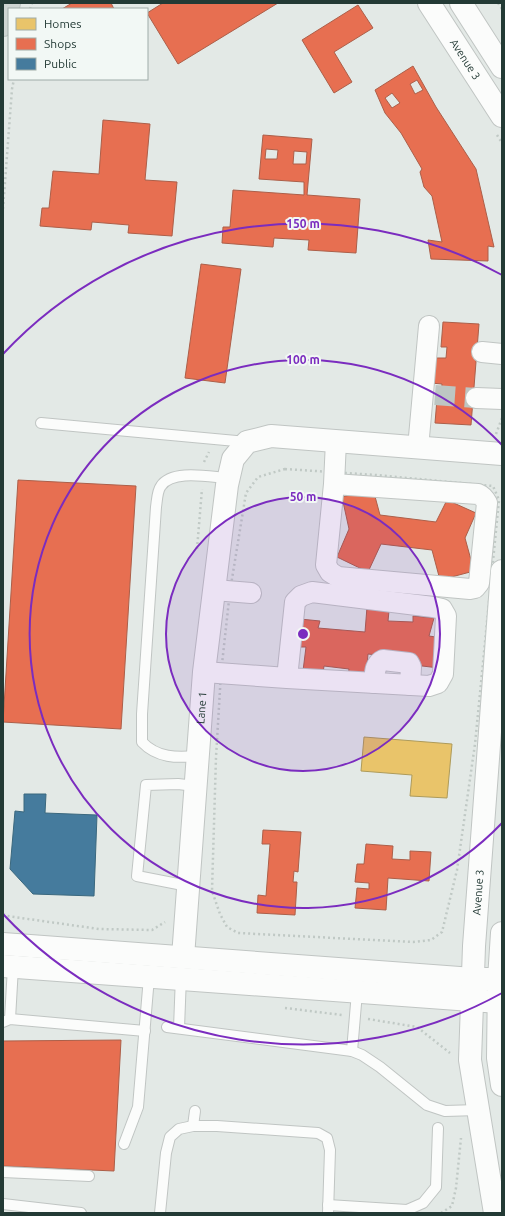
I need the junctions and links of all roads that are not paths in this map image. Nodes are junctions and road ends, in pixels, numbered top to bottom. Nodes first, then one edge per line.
1 (9, 3) edge
2 (429, 3) edge
3 (461, 3) edge
4 (3, 25) edge
5 (502, 67) edge
6 (502, 116) edge
7 (429, 326) dead end
8 (482, 352) dead end
9 (502, 354) edge
10 (476, 398) tunnel mouth
11 (502, 399) edge
12 (41, 423) dead end
13 (247, 442) junction
14 (336, 442) junction
15 (418, 448) junction
16 (502, 454) edge
17 (228, 478) junction
18 (334, 478) junction
19 (494, 573) edge
20 (222, 591) junction
21 (251, 593) dead end
22 (213, 672) junction
23 (287, 678) junction
24 (197, 756) junction
25 (196, 786) junction
26 (494, 795) edge
27 (188, 886) junction
28 (502, 933) edge
29 (3, 944) edge
30 (182, 957) junction
31 (8, 966) edge
32 (149, 976) junction
33 (181, 979) junction
34 (473, 979) junction
35 (498, 979) junction
36 (357, 992) junction
37 (472, 1001) junction
38 (499, 1002) junction
39 (6, 1020) edge
40 (167, 1027) dead end
41 (179, 1028) junction
42 (144, 1031) junction
43 (352, 1051) junction
44 (502, 1085) edge
45 (478, 1110) junction
46 (195, 1112) dead end
47 (193, 1126) junction
48 (438, 1128) dead end
49 (124, 1144) dead end
50 (3, 1172) edge
51 (89, 1176) dead end
52 (3, 1204) edge
53 (328, 1209) edge
54 (71, 1212) edge
55 (81, 1213) edge
56 (160, 1213) edge
57 (494, 1213) edge

1 - 4 main road
2 - 6 street, Avenue 3
3 - 5 street
7 - 15 street
8 - 9 street
10 - 11 street
12 - 13 lane
13 - 14 street
13 - 17 street, Lane 1
14 - 15 street
14 - 18 street
15 - 16 street
17 - 20 street, Lane 1
17 - 24 lane
18 - 19 street
18 - 19 street
19 - 26 street, Avenue 3
20 - 21 street
20 - 22 street, Lane 1
22 - 23 street
22 - 24 street, Lane 1
23 - 23 street
24 - 25 street, Lane 1
25 - 27 street, Lane 1
25 - 27 lane
26 - 34 street, Avenue 3
27 - 30 street, Lane 1
28 - 35 street
29 - 30 street
30 - 33 lane, Lane 1
30 - 34 street
31 - 32 street
31 - 39 lane
32 - 33 street
32 - 42 lane
33 - 36 street
33 - 41 lane, Lane 1
34 - 35 street
34 - 37 street, Avenue 3
35 - 38 street
36 - 37 street
36 - 43 lane
37 - 38 street
37 - 45 street, Avenue 3
38 - 44 street
39 - 42 lane
40 - 41 lane
41 - 43 lane
42 - 49 lane
43 - 45 lane
45 - 57 street, Avenue 3
46 - 47 lane
47 - 53 lane
47 - 56 lane
48 - 53 lane
50 - 51 lane
52 - 54 lane
54 - 55 lane

